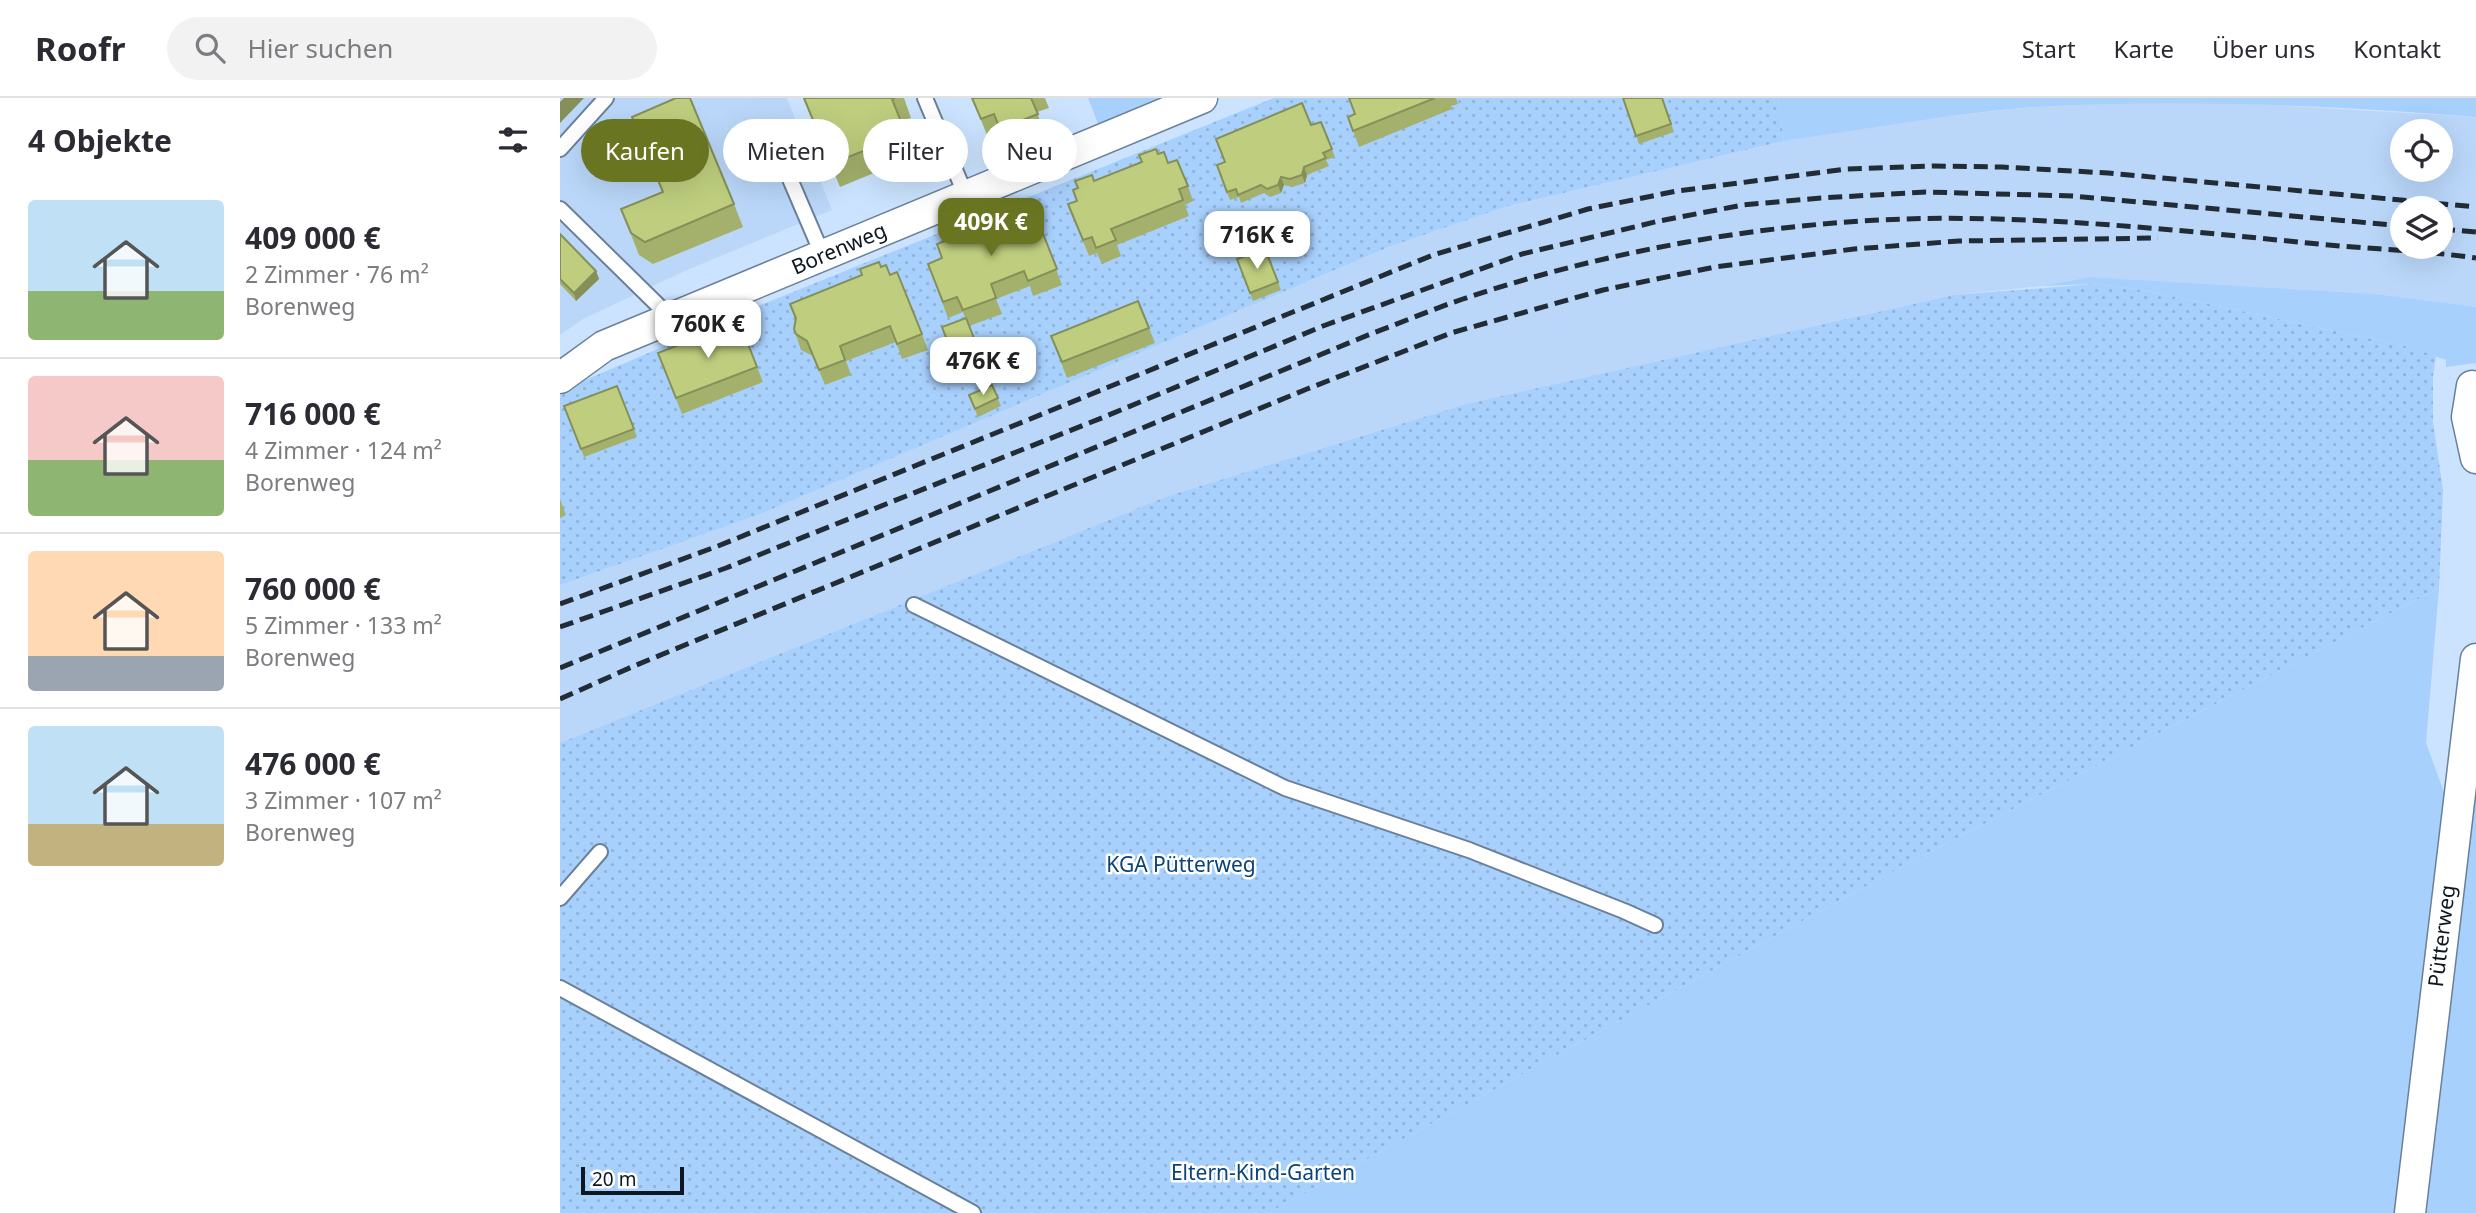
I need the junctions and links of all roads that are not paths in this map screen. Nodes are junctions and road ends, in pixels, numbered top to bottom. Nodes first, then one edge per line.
1 (606, 98) edge
2 (925, 98) edge
3 (1202, 98) edge
4 (560, 149) edge
5 (791, 182) edge
6 (966, 196) junction
7 (560, 209) edge
8 (823, 256) junction
9 (672, 318) junction
10 (560, 378) edge
11 (2472, 386) dead end
12 (2476, 458) edge
13 (914, 605) dead end
14 (2476, 659) edge
15 (600, 852) dead end
16 (560, 898) edge
17 (1655, 925) dead end
18 (560, 988) edge
19 (973, 1213) edge
20 (2410, 1213) edge

1 - 4 lane
2 - 6 lane
3 - 6 street, Borenweg
5 - 8 lane
6 - 8 street, Borenweg
7 - 9 lane
8 - 9 street, Borenweg
9 - 10 street, Borenweg
11 - 12 street
13 - 17 lane
14 - 20 street, Pütterweg
15 - 16 lane
18 - 19 lane

